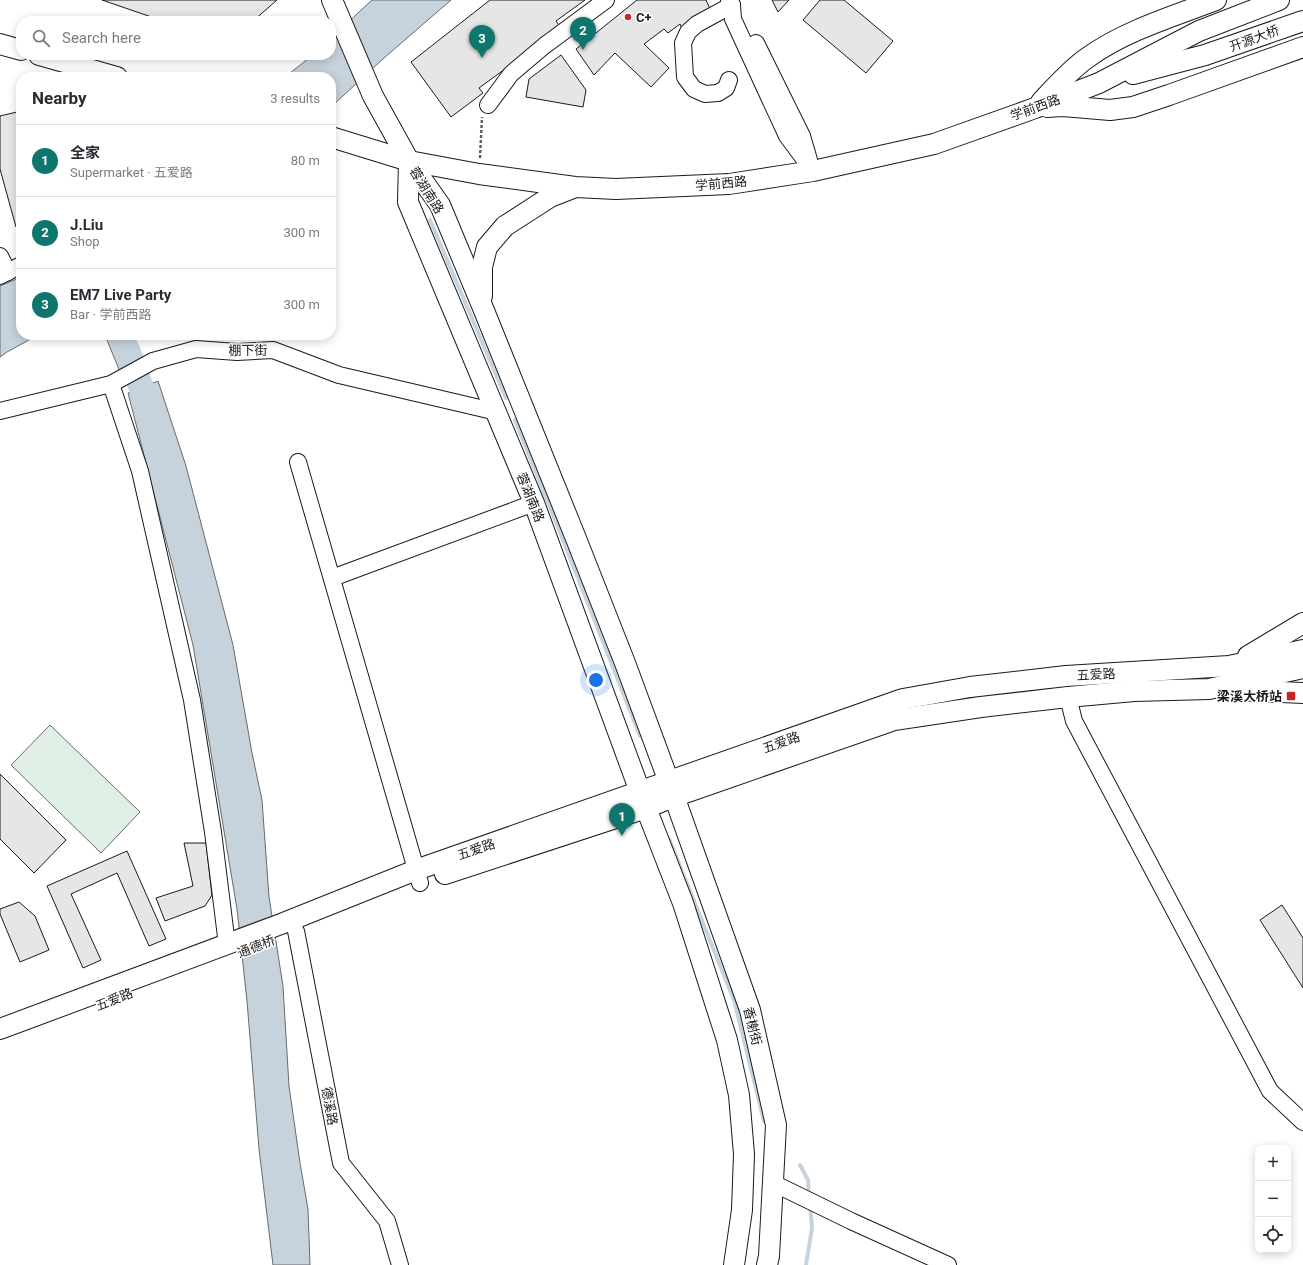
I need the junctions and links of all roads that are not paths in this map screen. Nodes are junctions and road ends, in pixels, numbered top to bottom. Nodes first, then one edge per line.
1 (606, 0) edge
2 (1216, 0) edge
3 (1279, 0) edge
4 (332, 1) edge
5 (730, 3) edge
6 (1303, 20) edge
7 (0, 44) edge
8 (1303, 47) edge
9 (16, 49) edge
10 (57, 60) edge
11 (100, 72) edge
12 (730, 80) dead end
13 (1099, 83) junction
14 (1035, 108) junction
15 (485, 111) road end
16 (336, 139) edge
17 (409, 161) junction
18 (813, 171) junction
19 (575, 187) junction
20 (0, 256) edge
21 (10, 271) edge
22 (483, 308) junction
23 (111, 384) junction
24 (521, 404) junction
25 (0, 411) edge
26 (497, 412) junction
27 (298, 462) dead end
28 (534, 503) junction
29 (332, 578) junction
30 (1303, 623) edge
31 (1303, 650) edge
32 (1229, 666) junction
33 (1303, 668) edge
34 (1209, 689) junction
35 (1303, 693) edge
36 (1068, 697) junction
37 (671, 789) junction
38 (643, 800) junction
39 (418, 876) junction
40 (287, 930) junction
41 (228, 950) junction
42 (0, 1029) edge
43 (0, 1042) edge
44 (1303, 1122) edge
45 (773, 1183) junction
46 (400, 1265) edge
47 (734, 1265) edge
48 (767, 1265) edge
49 (948, 1265) edge

1 - 15 street
2 - 14 main road
3 - 13 main road
4 - 17 main road
5 - 12 street
5 - 18 street
6 - 13 main road, 开源大桥
7 - 9 main road
8 - 14 main road
10 - 11 main road
13 - 14 main road, 学前西路
14 - 18 main road, 学前西路
16 - 17 main road, 学前西路
17 - 19 main road, 学前西路
17 - 22 main road, 蓉湖南路
17 - 26 main road, 蓉湖南路
18 - 19 main road, 学前西路
19 - 22 main road
20 - 21 street
22 - 24 main road, 蓉湖南路
23 - 25 street, 棚下街
23 - 26 street, 棚下街
23 - 41 street
24 - 26 main road
24 - 37 main road, 蓉湖南路
26 - 28 main road, 蓉湖南路
27 - 29 street
28 - 29 street
28 - 38 main road, 蓉湖南路
29 - 39 street
30 - 32 main road
31 - 32 main road, 五爱路
32 - 37 main road, 五爱路
33 - 34 main road, 五爱路
34 - 35 main road
34 - 36 main road, 五爱路
36 - 37 main road, 五爱路
36 - 44 street
37 - 38 main road, 五爱路
37 - 45 main road, 香榭街
38 - 39 main road, 五爱路
38 - 47 main road, 蓉湖南路
39 - 40 main road, 五爱路
40 - 41 main road, 通德桥
40 - 46 street, 德溪路
41 - 42 main road, 五爱路
41 - 43 main road, 五爱路
45 - 48 main road, 香榭街
45 - 49 street

